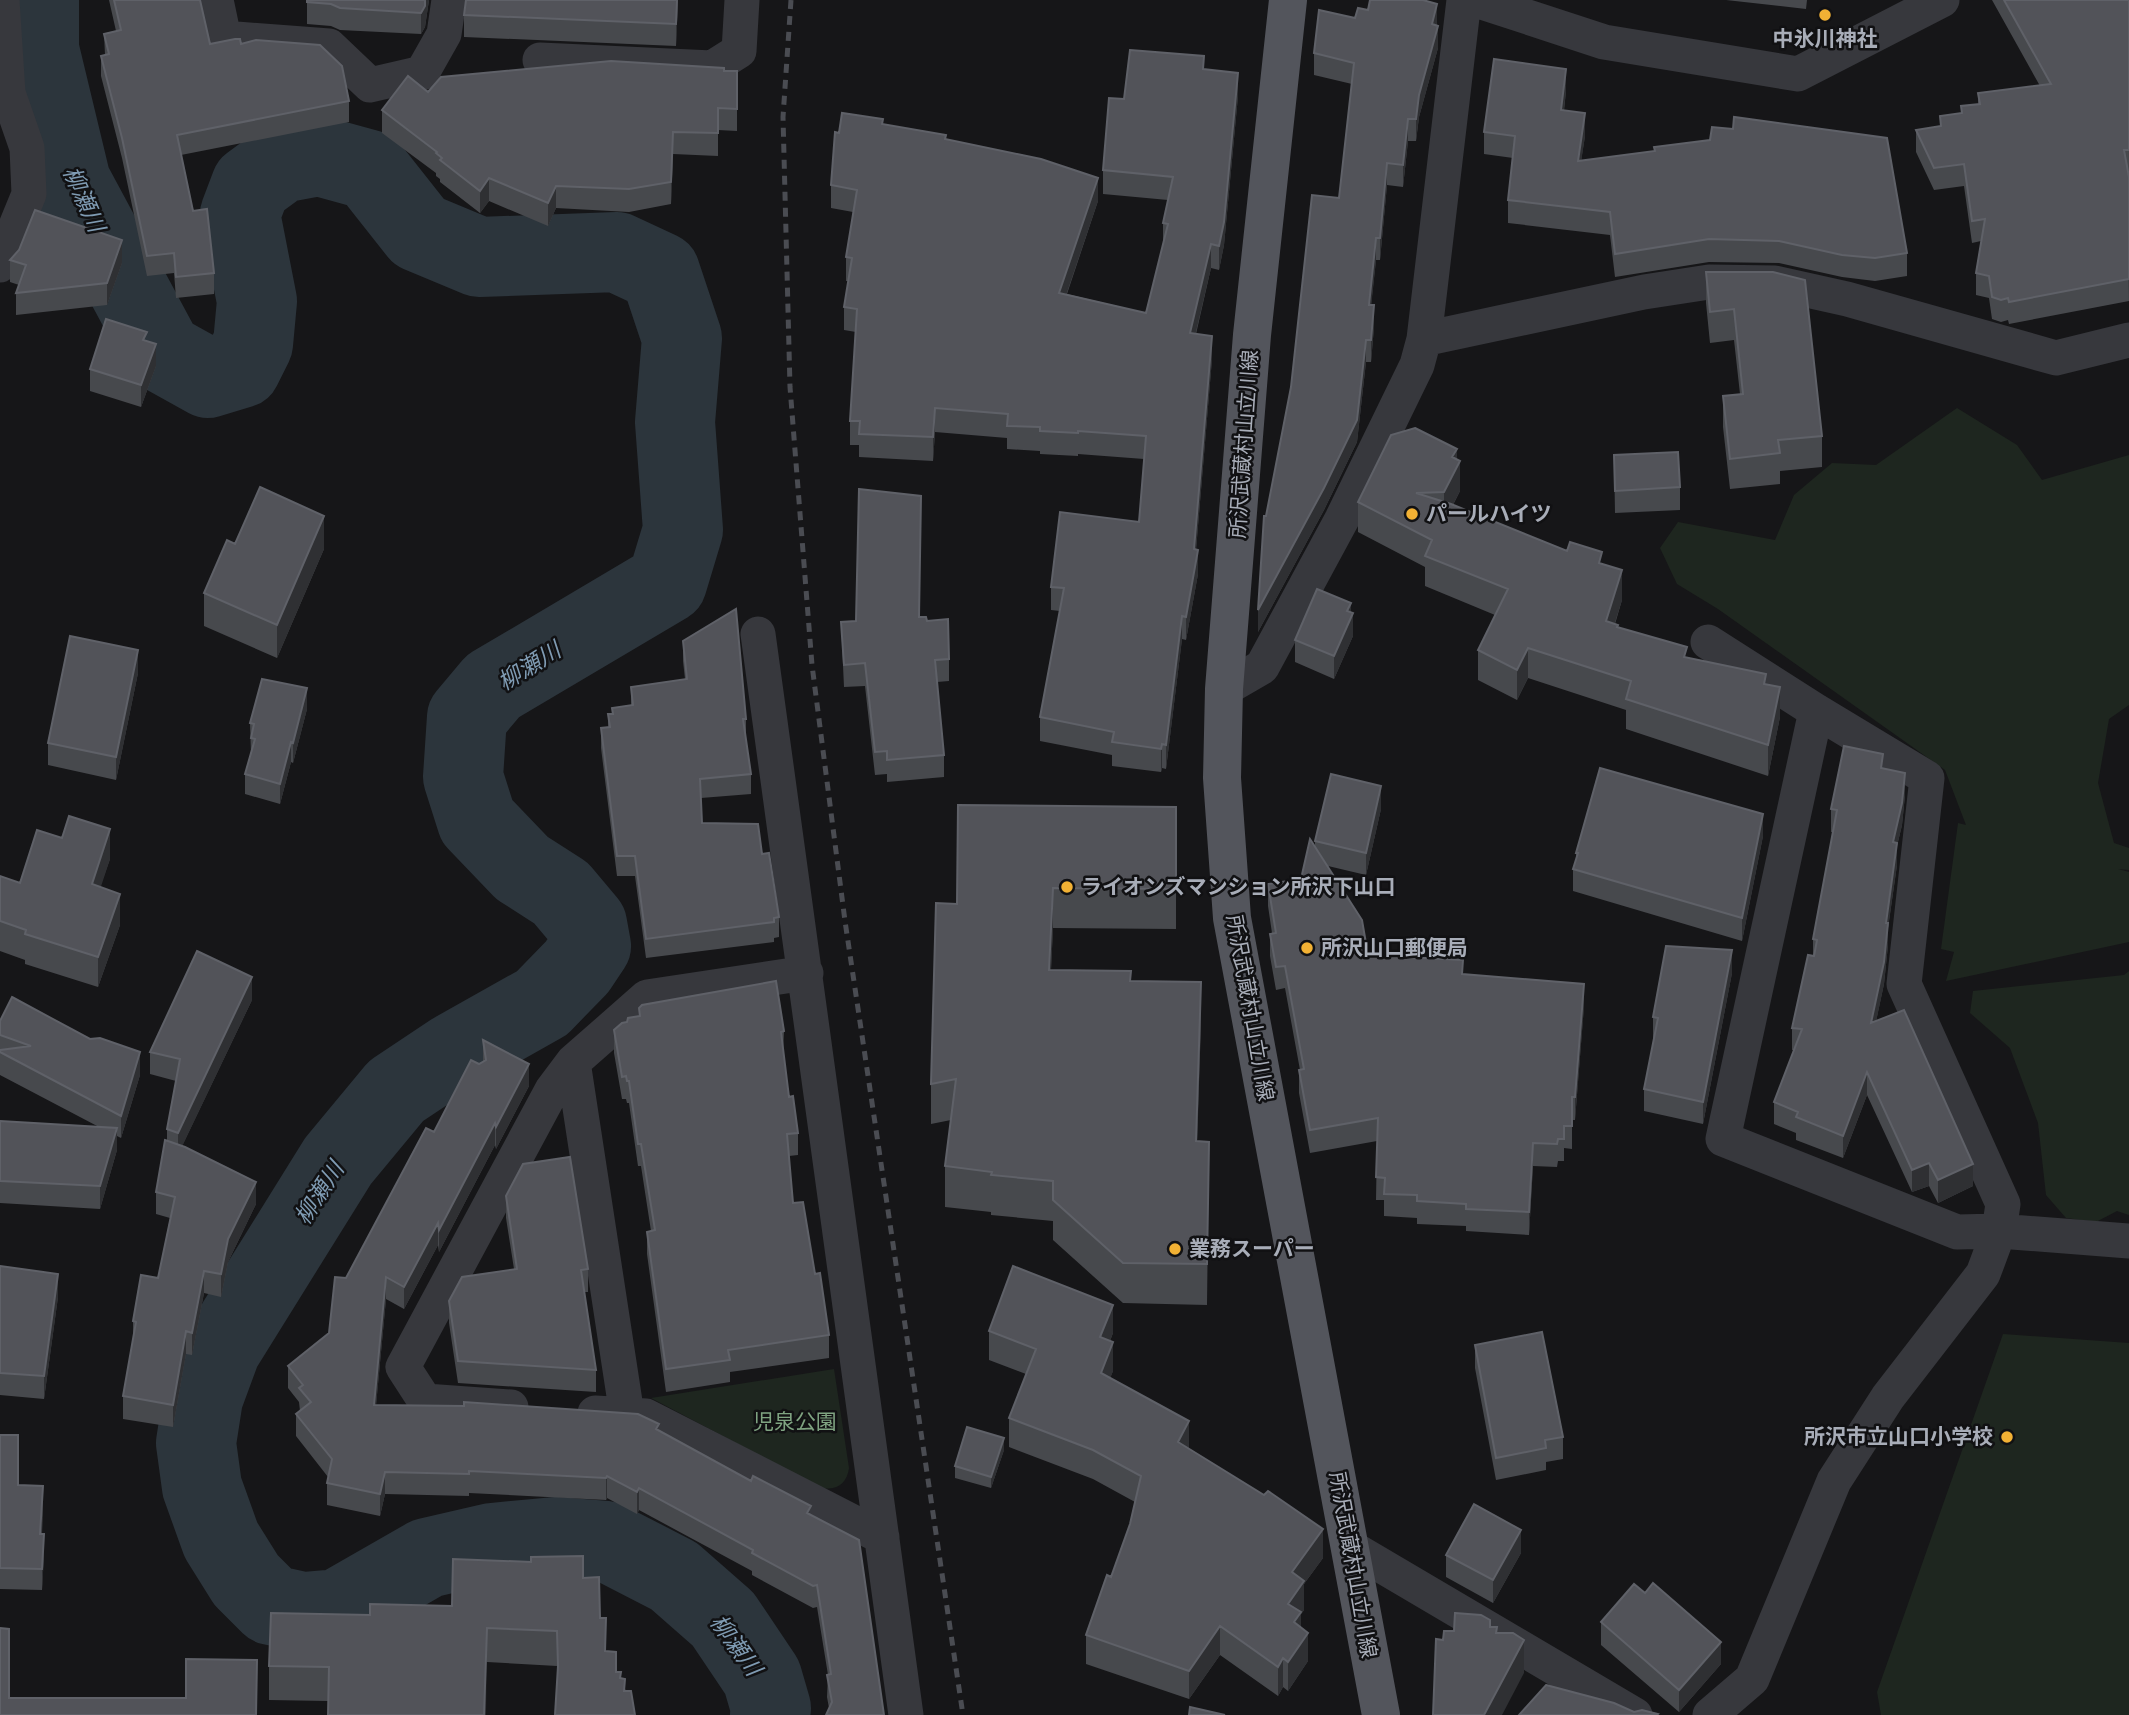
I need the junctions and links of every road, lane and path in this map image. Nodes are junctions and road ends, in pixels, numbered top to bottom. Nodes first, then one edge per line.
1 (2, 0) edge
2 (216, 0) edge
3 (449, 0) edge
4 (742, 0) edge
5 (1288, 0) edge
6 (1464, 0) edge
7 (1476, 0) edge
8 (1942, 0) edge
9 (540, 60) dead end
10 (0, 265) edge
11 (1424, 339) junction
12 (2129, 340) edge
13 (758, 634) dead end
14 (1708, 642) dead end
15 (1224, 690) junction
16 (1816, 711) junction
17 (806, 973) junction
18 (573, 1062) junction
19 (1999, 1231) junction
20 (2129, 1241) edge
21 (627, 1415) junction
22 (882, 1537) junction
23 (1350, 1547) junction
24 (906, 1715) edge
25 (1381, 1715) edge
26 (1635, 1715) edge
27 (1710, 1715) edge

1 - 10 street
2 - 3 street
4 - 9 street
5 - 15 main road, 所沢武蔵村山立川線
6 - 11 street
7 - 8 street
11 - 12 street
11 - 15 street
13 - 17 street
14 - 16 street
15 - 23 main road, 所沢武蔵村山立川線
16 - 19 street
16 - 19 street
17 - 18 street
17 - 22 street
18 - 21 street
18 - 21 street
19 - 20 street
19 - 27 street
21 - 22 street
22 - 24 street
23 - 25 main road, 所沢武蔵村山立川線
23 - 26 street

